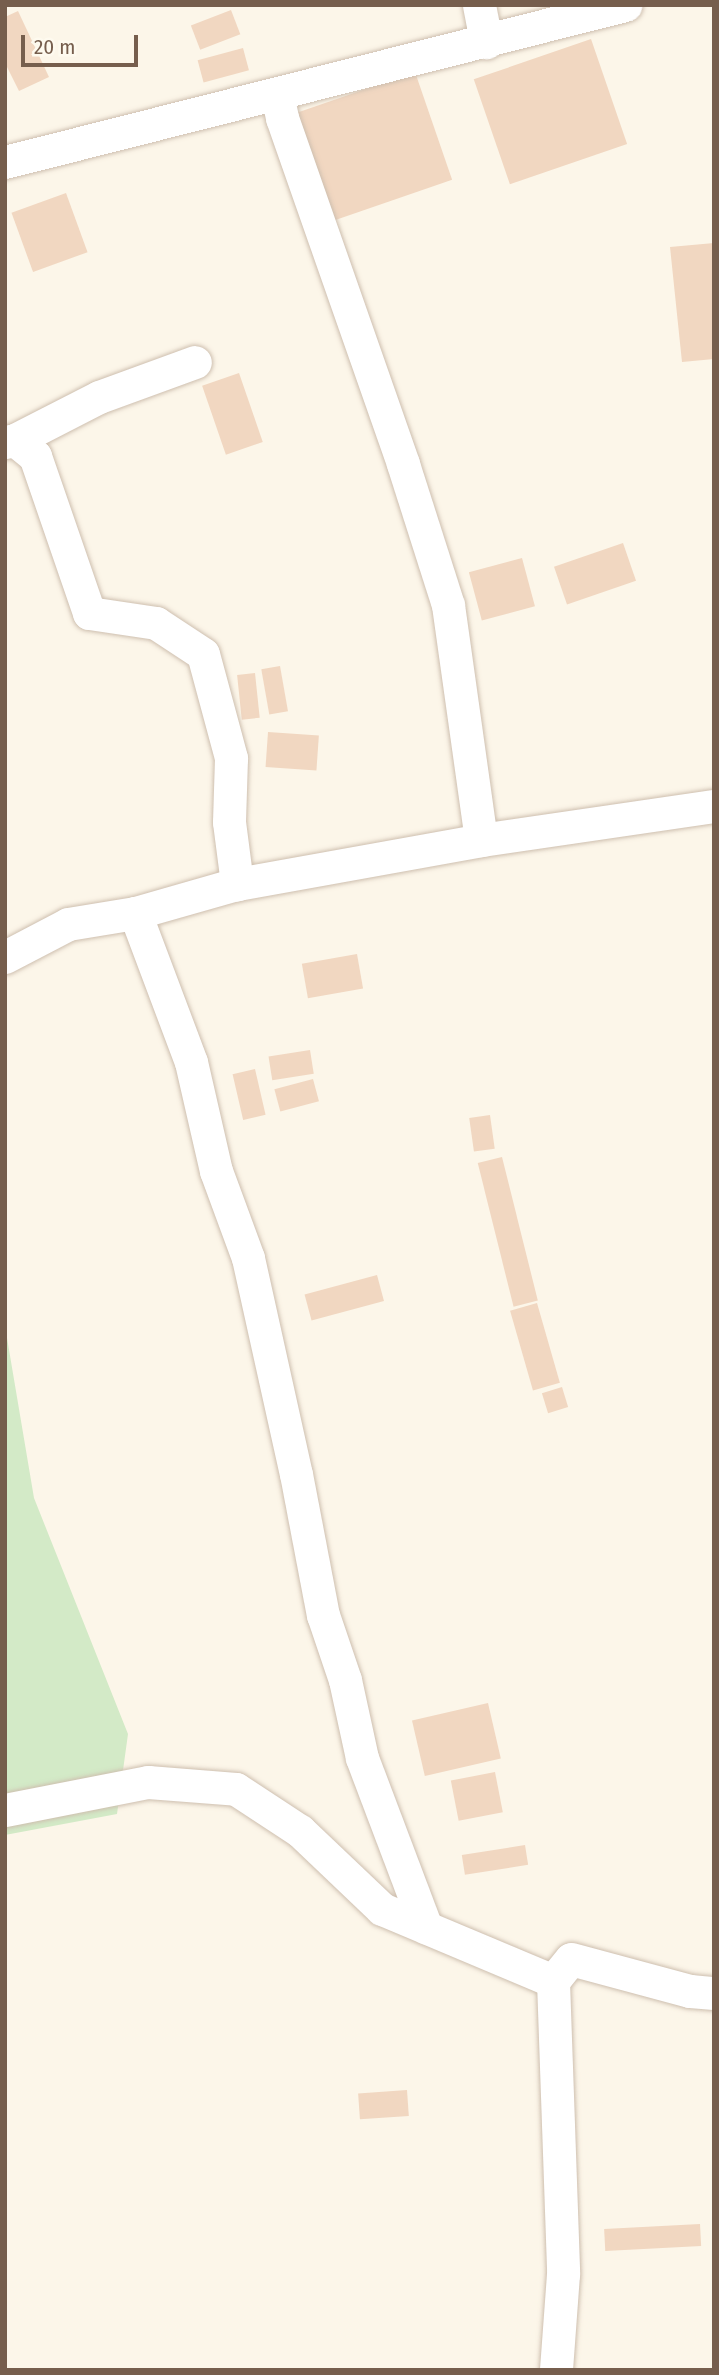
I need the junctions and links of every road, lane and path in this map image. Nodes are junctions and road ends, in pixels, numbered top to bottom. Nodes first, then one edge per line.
1 (479, 5) edge
2 (625, 5) edge
3 (486, 42) junction
4 (277, 94) junction
5 (5, 162) edge
6 (195, 362) dead end
7 (10, 441) edge
8 (714, 806) edge
9 (481, 840) junction
10 (237, 884) junction
11 (135, 913) junction
12 (5, 957) edge
13 (5, 1810) edge
14 (426, 1927) junction
15 (553, 1981) junction
16 (714, 1993) edge
17 (556, 2370) edge

1 - 3 street
2 - 3 street
3 - 4 street
4 - 5 street
4 - 9 street
6 - 7 street
7 - 10 street
8 - 9 street
9 - 10 street
10 - 11 street
11 - 12 street
11 - 14 street
13 - 14 street
14 - 15 street
15 - 16 street
15 - 17 street

